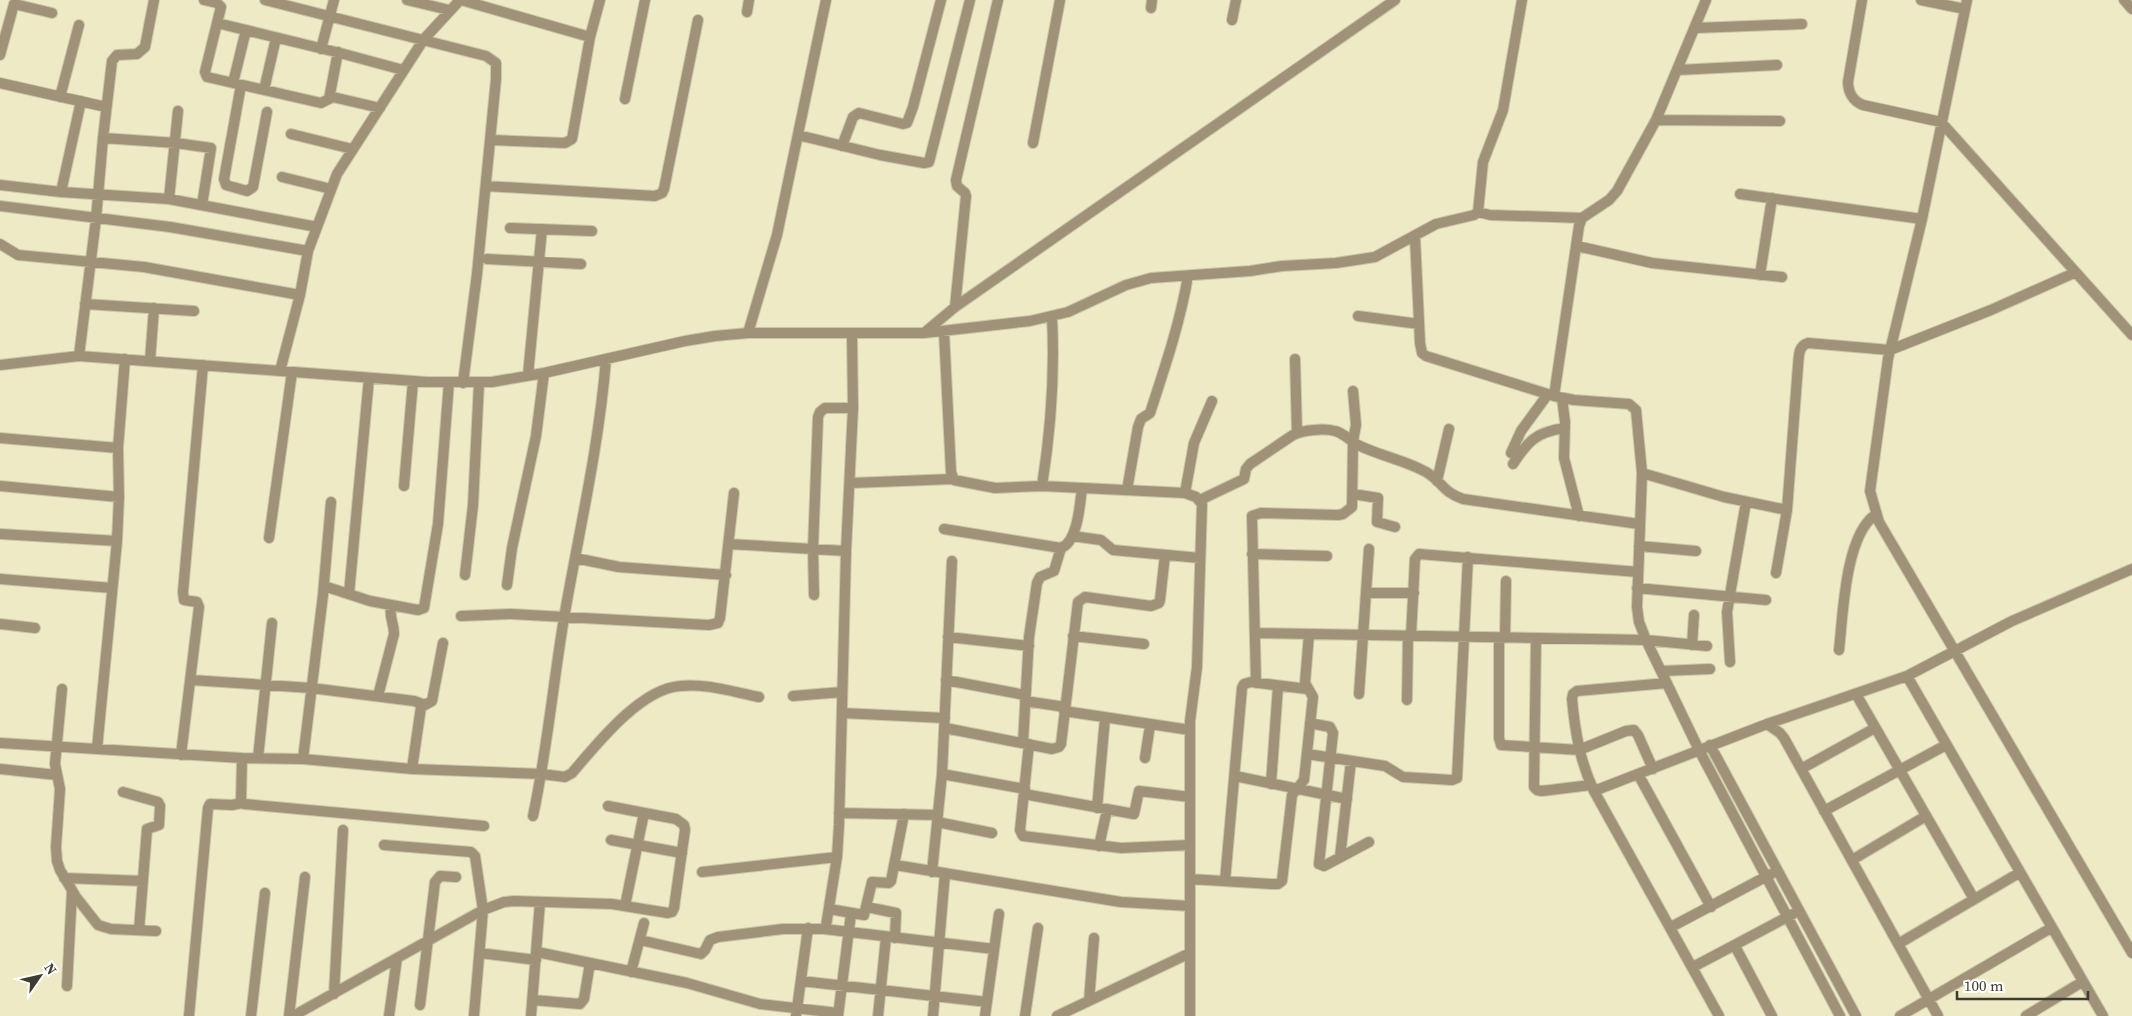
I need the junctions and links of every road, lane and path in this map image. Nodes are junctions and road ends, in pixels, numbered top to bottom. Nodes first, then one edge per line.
1 (154, 0) edge
2 (204, 0) edge
3 (265, 0) edge
4 (334, 0) edge
5 (407, 0) edge
6 (460, 0) edge
7 (600, 0) edge
8 (644, 0) edge
9 (749, 0) edge
10 (826, 0) edge
11 (941, 0) edge
12 (970, 0) edge
13 (998, 0) edge
14 (1060, 0) edge
15 (1236, 0) edge
16 (1395, 0) edge
17 (1522, 0) edge
18 (1706, 0) edge
19 (1862, 0) edge
20 (1921, 0) edge
21 (2124, 0) edge
22 (220, 2) edge
23 (1966, 5) edge
24 (2132, 9) edge
25 (449, 10) junction
26 (747, 12) dead end
27 (52, 13) dead end
28 (330, 17) junction
29 (698, 20) dead end
30 (1232, 20) dead end
31 (217, 23) junction
32 (1802, 24) dead end
33 (79, 25) dead end
34 (1696, 28) junction
35 (246, 30) junction
36 (590, 37) junction
37 (276, 38) junction
38 (424, 39) junction
39 (321, 49) junction
40 (338, 52) junction
41 (0, 55) edge
42 (1776, 65) dead end
43 (404, 70) junction
44 (1678, 70) junction
45 (0, 83) edge
46 (237, 84) junction
47 (264, 90) junction
48 (60, 97) junction
49 (329, 99) junction
50 (625, 99) dead end
51 (81, 101) junction
52 (106, 107) junction
53 (380, 108) junction
54 (178, 111) dead end
55 (267, 112) dead end
56 (1656, 120) junction
57 (1780, 121) dead end
58 (1941, 122) junction
59 (291, 134) dead end
60 (798, 135) junction
61 (103, 138) junction
62 (491, 140) junction
63 (176, 143) junction
64 (1033, 143) dead end
65 (842, 146) junction
66 (352, 149) junction
67 (282, 176) dead end
68 (0, 185) edge
69 (486, 186) junction
70 (331, 189) junction
71 (61, 192) junction
72 (98, 194) junction
73 (1740, 194) dead end
74 (1772, 198) junction
75 (169, 199) junction
76 (202, 205) junction
77 (0, 206) edge
78 (1478, 212) junction
79 (1582, 218) junction
80 (96, 219) junction
81 (1922, 219) junction
82 (317, 227) junction
83 (510, 228) dead end
84 (542, 229) junction
85 (592, 231) dead end
86 (1415, 237) junction
87 (0, 244) edge
88 (1577, 246) junction
89 (308, 251) junction
90 (487, 259) dead end
91 (91, 261) junction
92 (539, 262) junction
93 (581, 264) dead end
94 (2074, 273) junction
95 (1760, 275) junction
96 (1188, 276) junction
97 (1782, 277) dead end
98 (300, 295) junction
99 (86, 304) junction
100 (955, 307) junction
101 (154, 308) junction
102 (194, 311) dead end
103 (1052, 316) junction
104 (1358, 316) dead end
105 (1419, 324) junction
106 (944, 332) junction
107 (748, 333) junction
108 (924, 333) junction
109 (852, 334) junction
110 (2132, 335) edge
111 (1890, 350) junction
112 (79, 356) junction
113 (125, 359) junction
114 (606, 359) junction
115 (1296, 359) dead end
116 (150, 361) junction
117 (0, 365) edge
118 (204, 365) junction
119 (280, 372) junction
120 (292, 372) junction
121 (544, 373) junction
122 (528, 375) junction
123 (369, 378) junction
124 (414, 381) junction
125 (449, 382) junction
126 (463, 383) junction
127 (479, 383) junction
128 (1353, 391) dead end
129 (1555, 396) junction
130 (1212, 402) dead end
131 (853, 408) junction
132 (1565, 422) junction
133 (1449, 429) dead end
134 (1297, 433) junction
135 (0, 438) edge
136 (1353, 441) junction
137 (118, 448) junction
138 (1511, 453) dead end
139 (1513, 464) dead end
140 (1642, 473) junction
141 (953, 479) junction
142 (1437, 481) junction
143 (851, 483) junction
144 (0, 486) edge
145 (404, 486) dead end
146 (1042, 486) junction
147 (1082, 488) junction
148 (1128, 490) junction
149 (734, 493) dead end
150 (1185, 493) junction
151 (1353, 494) junction
152 (119, 497) junction
153 (1200, 500) junction
154 (331, 502) dead end
155 (1746, 502) junction
156 (1787, 510) junction
157 (1875, 514) junction
158 (1579, 516) junction
159 (1639, 524) junction
160 (1395, 527) dead end
161 (944, 529) dead end
162 (0, 534) edge
163 (1072, 536) junction
164 (269, 538) dead end
165 (117, 541) junction
166 (729, 544) junction
167 (1639, 546) junction
168 (1061, 548) junction
169 (813, 549) junction
170 (1369, 549) dead end
171 (846, 551) junction
172 (1696, 551) dead end
173 (1252, 554) junction
174 (1165, 555) junction
175 (1327, 556) dead end
176 (1468, 557) junction
177 (575, 558) junction
178 (1200, 558) junction
179 (952, 561) dead end
180 (2132, 569) edge
181 (1638, 572) junction
182 (1776, 573) dead end
183 (465, 575) dead end
184 (726, 575) junction
185 (0, 579) edge
186 (1506, 582) dead end
187 (507, 585) dead end
188 (324, 586) junction
189 (112, 588) junction
190 (1637, 588) junction
191 (1366, 593) junction
192 (1414, 593) junction
193 (349, 594) junction
194 (814, 595) dead end
195 (1729, 596) junction
196 (1766, 600) dead end
197 (391, 606) junction
198 (1694, 615) dead end
199 (461, 616) dead end
200 (564, 619) junction
201 (272, 622) dead end
202 (0, 624) edge
203 (36, 628) dead end
204 (1255, 633) junction
205 (1310, 634) junction
206 (1363, 635) junction
207 (948, 636) junction
208 (1073, 636) junction
209 (1410, 636) junction
210 (1465, 637) junction
211 (1502, 638) junction
212 (1536, 638) junction
213 (1646, 640) junction
214 (442, 643) dead end
215 (1144, 644) dead end
216 (1692, 644) junction
217 (1029, 646) junction
218 (1707, 646) dead end
219 (1839, 650) dead end
220 (1954, 651) junction
221 (1730, 662) dead end
222 (1710, 668) dead end
223 (1661, 671) junction
224 (1907, 676) junction
225 (191, 680) junction
226 (946, 680) junction
227 (1256, 683) junction
228 (1667, 683) junction
229 (264, 685) junction
230 (1278, 686) junction
231 (311, 688) junction
232 (62, 689) dead end
233 (1307, 689) junction
234 (842, 692) junction
235 (1358, 694) dead end
236 (1856, 694) junction
237 (378, 696) junction
238 (793, 696) dead end
239 (759, 697) dead end
240 (1025, 698) junction
241 (1406, 700) dead end
242 (425, 705) junction
243 (1065, 709) junction
244 (842, 713) junction
245 (1105, 718) junction
246 (945, 723) junction
247 (1310, 723) junction
248 (1767, 724) junction
249 (1150, 725) junction
250 (1875, 728) junction
251 (1190, 730) junction
252 (0, 743) edge
253 (1026, 744) junction
254 (1710, 745) junction
255 (1946, 746) junction
256 (56, 747) junction
257 (1534, 748) junction
258 (97, 749) junction
259 (1579, 750) junction
260 (1699, 750) junction
261 (1307, 754) junction
262 (181, 755) junction
263 (1330, 757) junction
264 (242, 758) junction
265 (258, 758) junction
266 (1145, 758) dead end
267 (303, 759) junction
268 (1351, 761) junction
269 (1801, 768) junction
270 (0, 769) edge
271 (412, 769) junction
272 (1653, 769) junction
273 (1900, 770) junction
274 (542, 774) junction
275 (942, 774) junction
276 (1638, 774) junction
277 (57, 776) junction
278 (1235, 776) junction
279 (1271, 784) junction
280 (1593, 788) junction
281 (1297, 789) junction
282 (1024, 791) junction
283 (122, 792) dead end
284 (1326, 794) junction
285 (1190, 797) junction
286 (1347, 798) junction
287 (242, 803) junction
288 (608, 806) dead end
289 (1102, 809) junction
290 (1824, 811) junction
291 (644, 813) junction
292 (839, 813) junction
293 (904, 814) junction
294 (533, 816) dead end
295 (1926, 816) junction
296 (938, 818) junction
297 (484, 826) dead end
298 (343, 830) dead end
299 (992, 833) dead end
300 (611, 840) dead end
301 (1369, 842) dead end
302 (384, 845) dead end
303 (638, 845) junction
304 (1190, 845) junction
305 (1099, 846) junction
306 (682, 853) junction
307 (837, 857) junction
308 (1340, 857) junction
309 (1852, 860) junction
310 (896, 865) junction
311 (1776, 871) junction
312 (702, 872) dead end
313 (932, 872) junction
314 (2019, 873) junction
315 (945, 874) junction
316 (1766, 876) junction
317 (305, 877) dead end
318 (456, 877) dead end
319 (64, 878) junction
320 (1190, 879) junction
321 (143, 881) junction
322 (1225, 881) junction
323 (72, 891) junction
324 (264, 893) dead end
325 (1974, 899) junction
326 (540, 902) junction
327 (625, 906) junction
328 (1190, 906) junction
329 (1711, 906) junction
330 (867, 907) junction
331 (829, 909) junction
332 (483, 910) junction
333 (1799, 912) junction
334 (851, 914) junction
335 (999, 914) dead end
336 (1788, 917) junction
337 (644, 923) dead end
338 (1671, 927) junction
339 (808, 928) junction
340 (1038, 928) dead end
341 (2051, 928) junction
342 (824, 929) junction
343 (139, 930) junction
344 (156, 931) dead end
345 (848, 933) junction
346 (890, 938) junction
347 (1094, 938) dead end
348 (640, 940) junction
349 (429, 941) junction
350 (940, 942) junction
351 (1898, 944) junction
352 (1734, 946) junction
353 (994, 949) junction
354 (480, 953) junction
355 (1190, 953) junction
356 (2132, 953) edge
357 (537, 956) junction
358 (397, 958) junction
359 (590, 963) junction
360 (1693, 967) junction
361 (631, 972) junction
362 (801, 981) junction
363 (2082, 982) junction
364 (842, 985) junction
365 (67, 986) dead end
366 (880, 990) junction
367 (334, 994) junction
368 (934, 995) junction
369 (1929, 999) junction
370 (534, 1000) junction
371 (1089, 1001) junction
372 (987, 1002) junction
373 (420, 1005) dead end
374 (796, 1013) edge
375 (838, 1014) edge
376 (2032, 1014) edge
377 (474, 1015) edge
378 (189, 1016) edge
379 (251, 1016) edge
380 (289, 1016) edge
381 (293, 1016) edge
382 (388, 1016) edge
383 (531, 1016) edge
384 (878, 1016) edge
385 (933, 1016) edge
386 (985, 1016) edge
387 (1025, 1016) edge
388 (1057, 1016) edge
389 (1190, 1016) edge
390 (1719, 1016) edge
391 (1772, 1016) edge
392 (1840, 1016) edge
393 (1856, 1016) edge
394 (1900, 1016) edge
395 (1938, 1016) edge
396 (2103, 1016) edge

1 - 52 street
2 - 22 street
3 - 28 street
4 - 28 street
5 - 25 street
6 - 25 street
6 - 36 street
7 - 36 street
8 - 50 street
9 - 26 street
10 - 60 street
11 - 65 street
12 - 65 street
13 - 100 street
14 - 64 street
15 - 30 street
16 - 100 street
17 - 78 street
18 - 34 street
19 - 58 street
20 - 23 street
21 - 24 street
22 - 31 street
23 - 58 street
25 - 38 street
27 - 41 street
28 - 38 street
28 - 39 street
29 - 69 street
31 - 35 street
31 - 46 street
32 - 34 street
33 - 48 street
34 - 44 street
35 - 37 street
35 - 46 street
36 - 62 street
37 - 39 street
37 - 47 street
38 - 43 street
38 - 62 street
39 - 40 street
40 - 43 street
40 - 49 street
42 - 44 street
43 - 53 street
44 - 56 street
45 - 48 street
46 - 47 street
46 - 55 street
47 - 49 street
48 - 51 street
49 - 53 street
51 - 52 street
51 - 71 street
52 - 61 street
53 - 66 street
54 - 63 street
56 - 57 street
56 - 79 street
58 - 81 street
58 - 94 street
59 - 66 street
60 - 65 street
60 - 107 street
61 - 63 street
61 - 72 street
62 - 69 street
63 - 75 street
63 - 76 street
66 - 70 street
67 - 70 street
68 - 71 street
69 - 126 street
70 - 82 street
71 - 72 street
72 - 75 street
72 - 80 street
73 - 74 street
74 - 81 street
74 - 95 street
75 - 76 street
76 - 82 street
77 - 80 street
78 - 79 street
78 - 86 street
79 - 88 street
80 - 89 street
80 - 91 street
81 - 111 street
82 - 89 street
83 - 84 street
84 - 85 street
84 - 92 street
86 - 96 street
86 - 105 street
87 - 91 street
88 - 95 street
88 - 129 street
89 - 98 street
90 - 92 street
91 - 98 street
91 - 99 street
92 - 93 street
92 - 122 street
94 - 110 street
94 - 111 street
95 - 97 street
96 - 103 street
96 - 148 street
98 - 119 street
99 - 101 street
99 - 112 street
100 - 108 street
101 - 102 street
101 - 116 street
103 - 106 street
103 - 146 street
104 - 105 street
105 - 129 street
106 - 108 street
106 - 141 street
107 - 109 street
107 - 114 street
108 - 109 street
109 - 131 street
111 - 156 street
111 - 157 street
112 - 113 street
112 - 117 street
113 - 116 street
113 - 137 street
114 - 121 street
114 - 177 street
115 - 134 street
116 - 118 street
118 - 119 street
118 - 225 street
119 - 120 street
120 - 123 street
120 - 164 street
121 - 122 street
121 - 187 street
122 - 127 street
123 - 124 street
123 - 193 street
124 - 125 street
124 - 145 street
125 - 126 street
125 - 197 street
126 - 127 street
127 - 183 street
128 - 136 street
129 - 132 street
129 - 138 street
129 - 140 street
130 - 150 street
131 - 143 street
131 - 169 street
132 - 139 street
132 - 158 street
133 - 142 street
134 - 136 street
134 - 153 street
135 - 137 street
136 - 142 street
136 - 151 street
137 - 152 street
140 - 155 street
140 - 159 street
141 - 143 street
141 - 146 street
142 - 158 street
143 - 171 street
144 - 152 street
146 - 147 street
147 - 148 street
147 - 163 street
148 - 150 street
149 - 166 street
150 - 153 street
151 - 160 street
151 - 173 street
152 - 165 street
153 - 178 street
154 - 188 street
155 - 156 street
155 - 195 street
156 - 182 street
157 - 219 street
157 - 220 street
158 - 159 street
159 - 167 street
161 - 168 street
162 - 165 street
163 - 168 street
163 - 174 street
165 - 189 street
166 - 169 street
166 - 184 street
167 - 172 street
167 - 181 street
168 - 217 street
169 - 171 street
169 - 194 street
170 - 191 street
171 - 234 street
173 - 175 street
173 - 204 street
174 - 178 street
174 - 208 street
176 - 181 street
176 - 192 street
176 - 210 street
177 - 184 street
177 - 200 street
178 - 251 street
179 - 207 street
180 - 220 street
181 - 190 street
184 - 200 street
185 - 189 street
186 - 211 street
188 - 193 street
188 - 231 street
189 - 258 street
190 - 195 street
190 - 213 street
191 - 192 street
191 - 206 street
192 - 209 street
193 - 197 street
195 - 196 street
195 - 221 street
197 - 237 street
198 - 216 street
199 - 200 street
200 - 274 street
201 - 229 street
202 - 203 street
204 - 205 street
204 - 227 street
205 - 206 street
205 - 233 street
206 - 209 street
206 - 235 street
207 - 217 street
207 - 226 street
208 - 215 street
208 - 243 street
209 - 210 street
209 - 241 street
210 - 211 street
210 - 268 street
211 - 212 street
211 - 257 street
212 - 213 street
212 - 257 street
213 - 216 street
213 - 223 street
214 - 242 street
216 - 218 street
217 - 240 street
220 - 224 street
220 - 356 street
222 - 223 street
223 - 228 street
224 - 236 street
224 - 255 street
225 - 229 street
225 - 262 street
226 - 240 street
226 - 246 street
227 - 230 street
227 - 278 street
228 - 259 street
228 - 260 street
229 - 231 street
229 - 265 street
230 - 233 street
230 - 279 street
231 - 237 street
231 - 267 street
232 - 256 street
233 - 247 street
234 - 238 street
234 - 244 street
236 - 248 street
236 - 250 street
237 - 242 street
239 - 274 street
240 - 243 street
240 - 253 street
242 - 271 street
243 - 245 street
243 - 253 street
244 - 246 street
244 - 292 street
245 - 249 street
245 - 289 street
246 - 253 street
246 - 275 street
247 - 261 street
247 - 263 street
248 - 254 street
248 - 269 street
249 - 251 street
249 - 266 street
250 - 269 street
250 - 273 street
251 - 285 street
252 - 256 street
253 - 282 street
254 - 260 street
254 - 311 street
255 - 273 street
255 - 314 street
256 - 258 street
256 - 277 street
257 - 259 street
257 - 280 street
258 - 262 street
259 - 272 street
259 - 280 street
260 - 272 street
260 - 316 street
261 - 263 street
261 - 281 street
262 - 264 street
263 - 268 street
263 - 284 street
264 - 265 street
264 - 287 street
265 - 267 street
267 - 271 street
268 - 286 street
269 - 290 street
270 - 277 street
271 - 274 street
272 - 276 street
273 - 290 street
273 - 295 street
274 - 294 street
275 - 282 street
275 - 296 street
276 - 280 street
276 - 329 street
277 - 319 street
278 - 279 street
278 - 322 street
279 - 281 street
280 - 338 street
281 - 284 street
281 - 322 street
282 - 289 street
282 - 305 street
283 - 321 street
284 - 286 street
284 - 308 street
285 - 289 street
285 - 304 street
286 - 308 street
287 - 297 street
287 - 378 street
288 - 291 street
289 - 305 street
290 - 309 street
291 - 303 street
291 - 306 street
292 - 293 street
292 - 307 street
293 - 296 street
293 - 310 street
295 - 309 street
295 - 325 street
296 - 299 street
296 - 313 street
298 - 367 street
300 - 303 street
301 - 308 street
302 - 332 street
303 - 306 street
303 - 327 street
304 - 305 street
304 - 320 street
306 - 327 street
307 - 312 street
307 - 331 street
309 - 351 street
310 - 313 street
310 - 330 street
311 - 316 street
311 - 333 street
313 - 315 street
314 - 325 street
314 - 341 street
315 - 328 street
315 - 350 street
316 - 329 street
316 - 336 street
317 - 380 street
318 - 349 street
319 - 321 street
319 - 323 street
320 - 322 street
320 - 328 street
321 - 343 street
323 - 343 street
323 - 365 street
324 - 379 street
325 - 351 street
326 - 327 street
326 - 332 street
326 - 357 street
328 - 355 street
329 - 338 street
330 - 334 street
330 - 346 street
331 - 334 street
331 - 342 street
332 - 349 street
332 - 354 street
333 - 336 street
333 - 393 street
334 - 345 street
335 - 353 street
336 - 352 street
336 - 392 street
337 - 348 street
338 - 360 street
339 - 342 street
339 - 348 street
339 - 362 street
340 - 387 street
341 - 363 street
341 - 369 street
342 - 345 street
343 - 344 street
345 - 346 street
345 - 364 street
346 - 350 street
346 - 366 street
347 - 371 street
348 - 361 street
349 - 358 street
349 - 373 street
350 - 353 street
350 - 368 street
351 - 369 street
352 - 360 street
352 - 391 street
353 - 372 street
354 - 357 street
354 - 377 street
355 - 371 street
355 - 389 street
357 - 359 street
357 - 370 street
358 - 367 street
358 - 382 street
359 - 361 street
359 - 370 street
360 - 390 street
361 - 374 street
362 - 364 street
362 - 374 street
363 - 376 street
363 - 396 street
364 - 366 street
364 - 375 street
366 - 368 street
366 - 384 street
367 - 381 street
368 - 372 street
368 - 385 street
369 - 394 street
369 - 395 street
370 - 383 street
371 - 388 street
372 - 386 street
374 - 375 street

